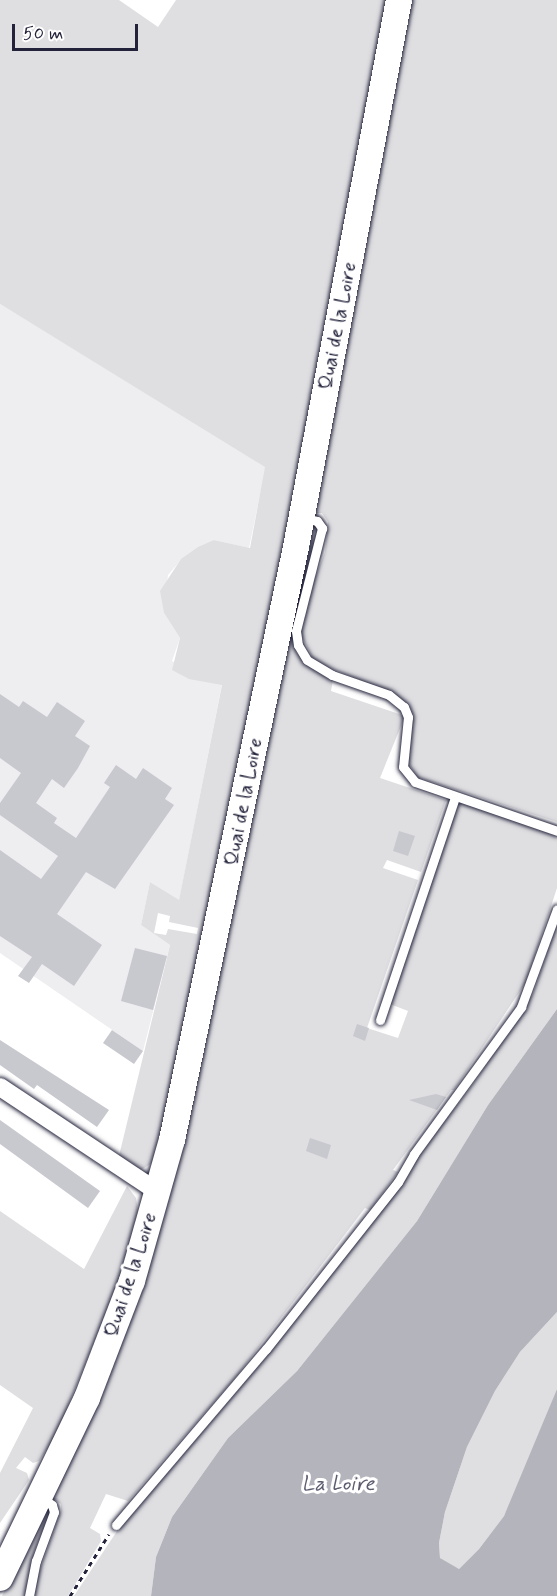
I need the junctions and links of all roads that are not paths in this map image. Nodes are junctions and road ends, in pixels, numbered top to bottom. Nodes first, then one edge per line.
1 (399, 0) edge
2 (302, 517) junction
3 (455, 797) junction
4 (557, 831) edge
5 (557, 909) edge
6 (380, 1020) dead end
7 (0, 1087) edge
8 (158, 1192) junction
9 (41, 1497) junction
10 (116, 1525) road end
11 (0, 1578) edge
12 (29, 1596) edge

1 - 2 main road, Quai de la Loire
2 - 3 lane
2 - 8 main road, Quai de la Loire
3 - 4 lane
3 - 6 lane
5 - 10 lane
7 - 8 street
8 - 9 main road, Quai de la Loire
9 - 11 main road, Quai de la Loire
9 - 12 lane

